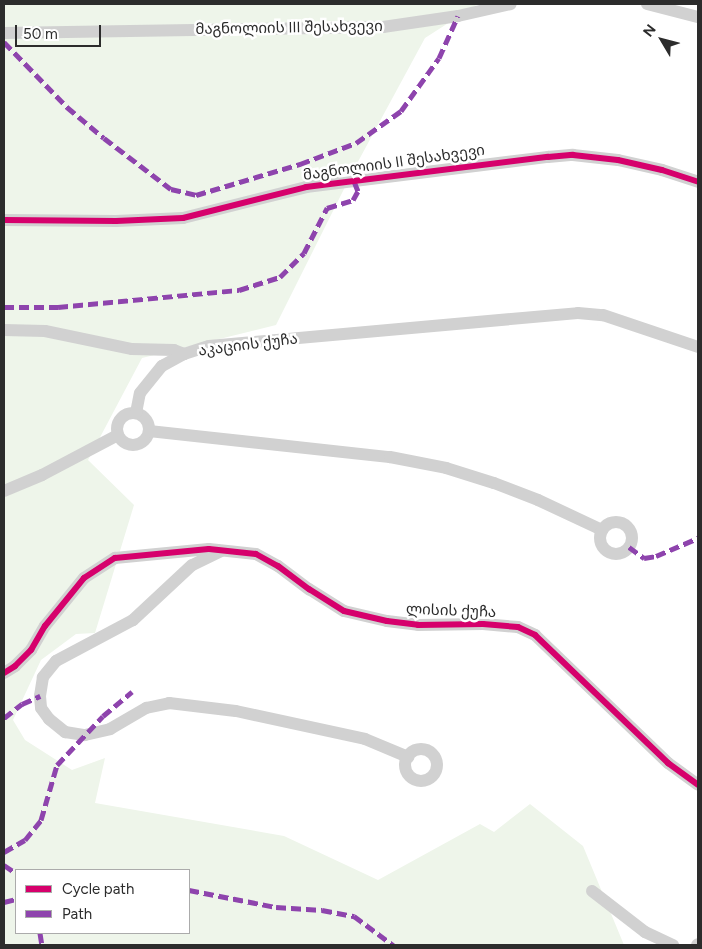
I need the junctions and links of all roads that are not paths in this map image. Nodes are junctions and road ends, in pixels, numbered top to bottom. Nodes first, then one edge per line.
1 (511, 4) edge
2 (647, 4) edge
3 (698, 17) edge
4 (4, 33) edge
5 (698, 182) edge
6 (4, 220) edge
7 (4, 330) edge
8 (698, 347) edge
9 (184, 354) junction
10 (136, 412) junction
11 (149, 431) junction
12 (118, 434) junction
13 (4, 491) edge
14 (602, 530) dead end
15 (222, 551) junction
16 (4, 673) edge
17 (408, 757) dead end
18 (698, 785) edge
19 (592, 891) dead end
20 (673, 945) edge

1 - 4 street, მაგნოლიის III შესახვევი
2 - 3 street
5 - 6 street, მაგნოლიის II შესახვევი
7 - 9 street
8 - 9 street, აკაციის ქუჩა
9 - 10 street, აკაციის ქუჩა
10 - 11 street
10 - 12 street
11 - 12 street
11 - 14 street
12 - 13 street
15 - 16 street, ლისის ქუჩა
15 - 17 street
15 - 18 street, ლისის ქუჩა
19 - 20 street

